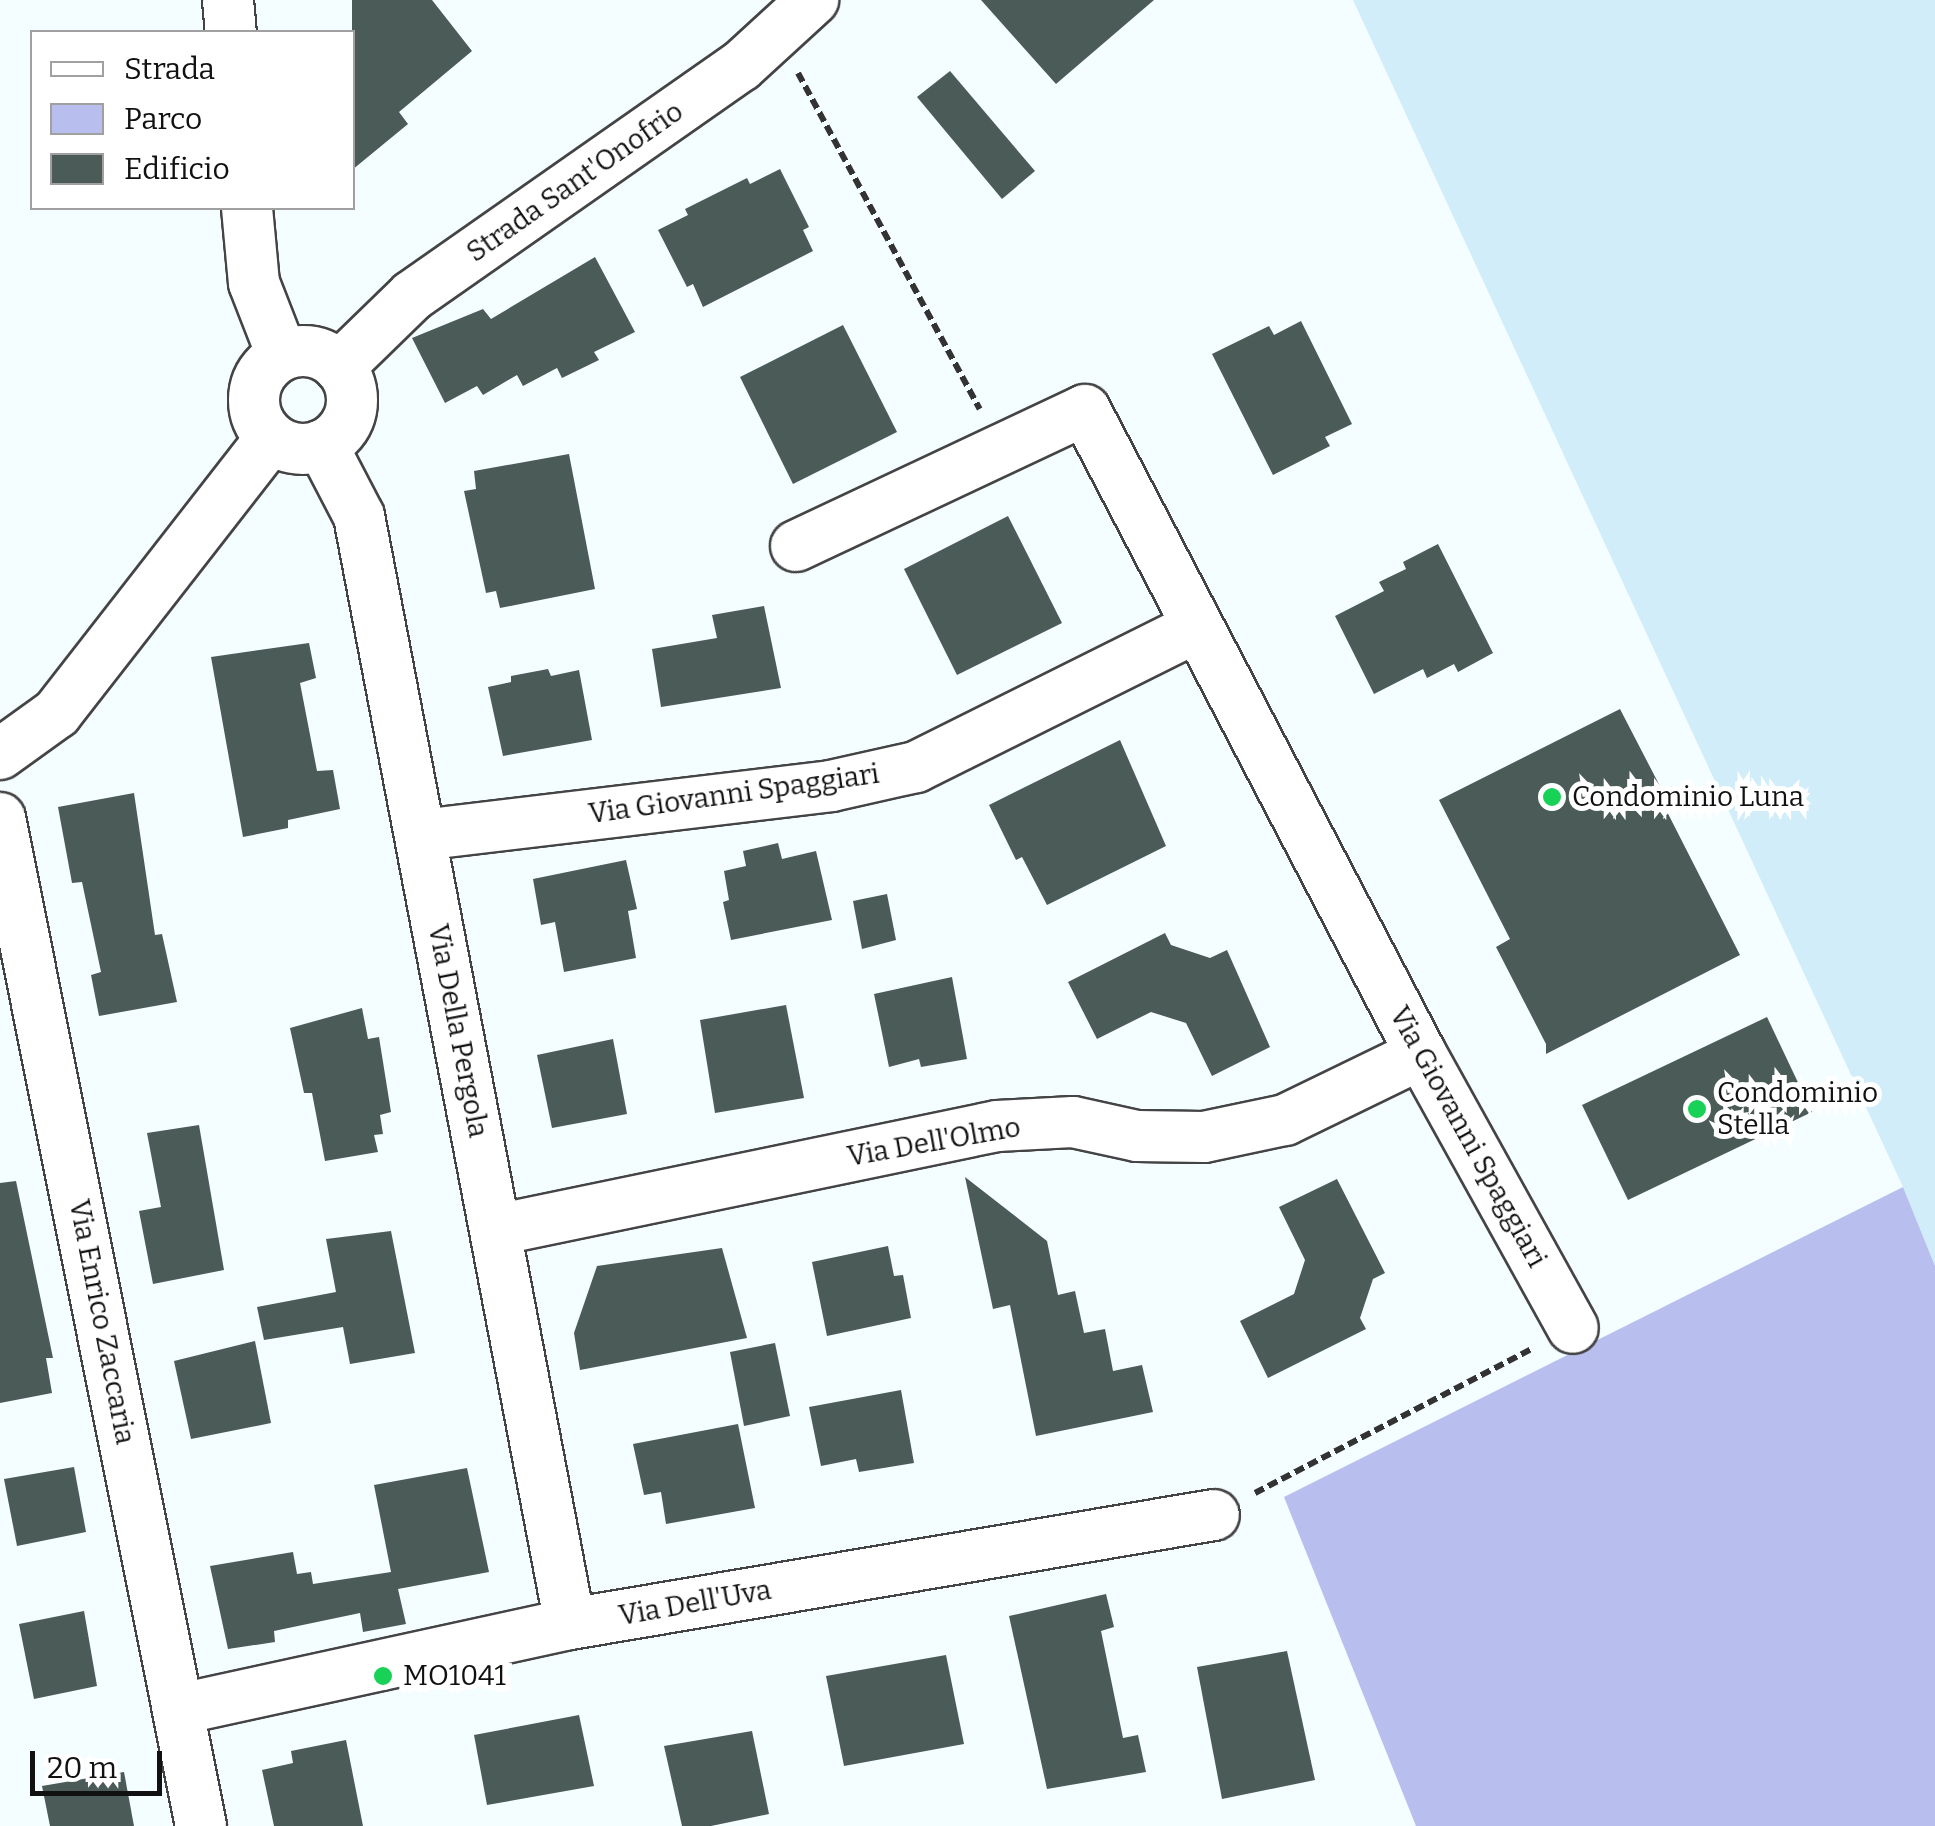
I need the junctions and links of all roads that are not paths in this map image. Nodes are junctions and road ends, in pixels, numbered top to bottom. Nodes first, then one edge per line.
1 (228, 0) edge
2 (814, 0) edge
3 (231, 30) edge
4 (247, 210) edge
5 (282, 356) junction
6 (339, 367) junction
7 (272, 438) junction
8 (322, 445) junction
9 (796, 546) dead end
10 (1194, 628) junction
11 (0, 754) edge
12 (0, 818) edge
13 (422, 835) junction
14 (1420, 1054) junction
15 (496, 1230) junction
16 (1573, 1328) road end
17 (1214, 1515) road end
18 (570, 1624) junction
19 (180, 1708) junction
20 (200, 1826) edge

1 - 3 street
2 - 6 street, Strada Sant'Onofrio
4 - 5 street
5 - 6 street
5 - 7 street
6 - 8 street
7 - 8 street
7 - 11 street
8 - 13 street, Via Della Pergola
9 - 10 street, Via Giovanni Spaggiari
10 - 13 street, Via Giovanni Spaggiari
10 - 14 street, Via Giovanni Spaggiari
12 - 19 street, Via Enrico Zaccaria
13 - 15 street, Via Della Pergola
14 - 15 street, Via Dell'Olmo
14 - 16 street, Via Giovanni Spaggiari
15 - 18 street, Via Della Pergola
17 - 18 street, Via Dell'Uva
18 - 19 street, Via Dell'Uva
19 - 20 street, Via Enrico Zaccaria

